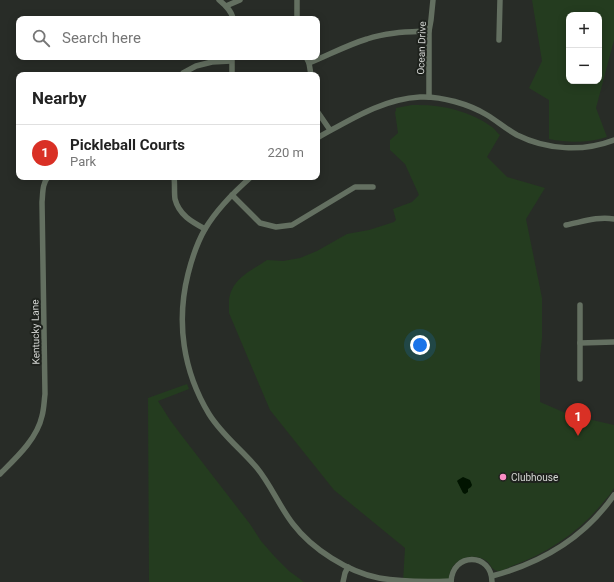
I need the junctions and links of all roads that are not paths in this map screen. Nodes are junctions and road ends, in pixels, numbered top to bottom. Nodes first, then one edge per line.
1 (219, 0) edge
2 (240, 0) edge
3 (297, 0) edge
4 (433, 0) edge
5 (500, 0) edge
6 (226, 6) junction
7 (233, 16) edge
8 (297, 16) edge
9 (428, 31) junction
10 (499, 40) dead end
11 (320, 58) edge
12 (225, 60) edge
13 (232, 60) edge
14 (308, 60) edge
15 (315, 60) edge
16 (309, 63) junction
17 (185, 72) edge
18 (232, 72) edge
19 (310, 72) edge
20 (429, 98) junction
21 (320, 115) edge
22 (330, 130) junction
23 (320, 136) edge
24 (614, 140) edge
25 (46, 180) edge
26 (174, 180) edge
27 (248, 180) edge
28 (373, 187) dead end
29 (232, 195) junction
30 (614, 219) edge
31 (566, 225) dead end
32 (205, 230) junction
33 (580, 305) dead end
34 (614, 342) edge
35 (580, 343) junction
36 (580, 379) dead end
37 (0, 474) edge
38 (614, 496) edge
39 (348, 567) junction
40 (492, 579) edge
41 (343, 582) edge
42 (451, 582) edge

1 - 6 street
2 - 6 street
3 - 8 street
4 - 9 street, Ocean Drive
5 - 10 street
6 - 7 street
9 - 11 street
9 - 20 street, Ocean Drive
12 - 17 street
13 - 18 street
14 - 16 street
15 - 16 street
16 - 19 street
20 - 22 street
20 - 24 street
21 - 22 street
22 - 23 street
25 - 37 street, Kentucky Lane
26 - 32 street
27 - 29 street
28 - 29 street
29 - 32 street
30 - 31 street
32 - 39 street
33 - 35 street
34 - 35 street
35 - 36 street
38 - 40 street
39 - 41 street
39 - 42 street
40 - 42 street

